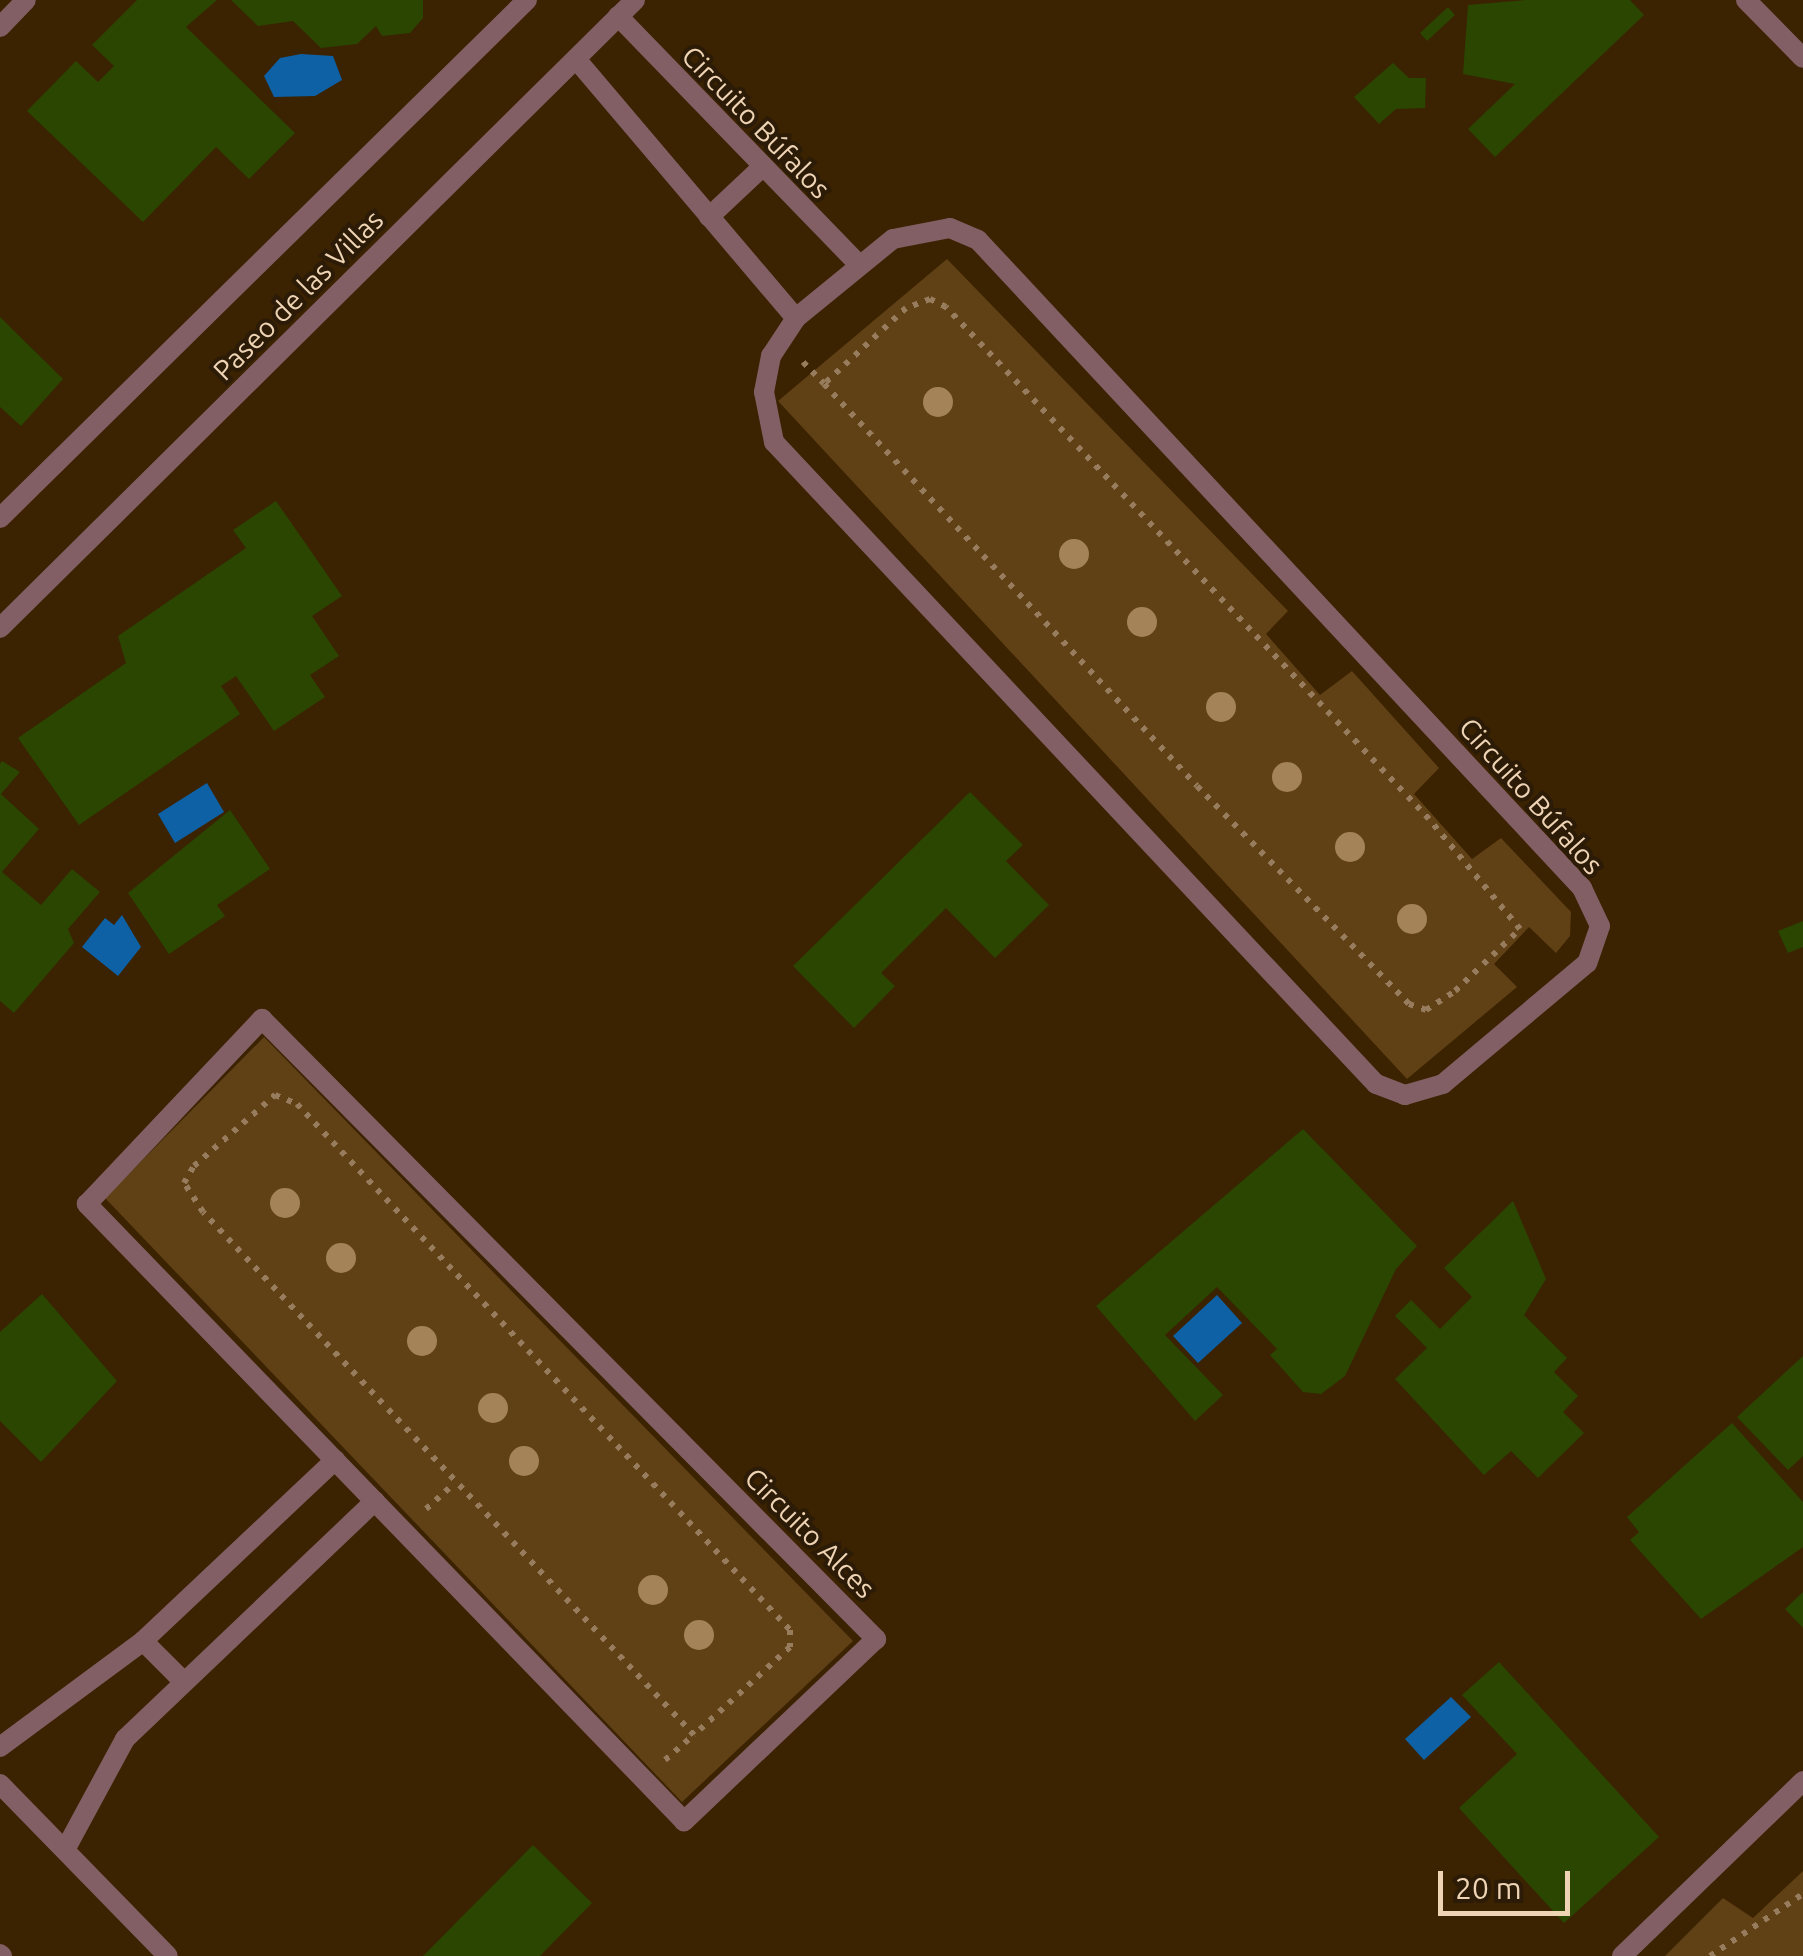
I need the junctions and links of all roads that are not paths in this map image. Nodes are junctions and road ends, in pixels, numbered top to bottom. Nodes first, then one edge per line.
1 (26, 0) edge
2 (526, 0) edge
3 (635, 0) edge
4 (1746, 0) edge
5 (618, 16) junction
6 (0, 27) edge
7 (1803, 58) edge
8 (576, 59) junction
9 (759, 170) junction
10 (710, 217) junction
11 (858, 264) junction
12 (796, 318) junction
13 (0, 518) edge
14 (0, 628) edge
15 (335, 1460) junction
16 (375, 1501) junction
17 (143, 1641) junction
18 (182, 1680) junction
19 (0, 1747) edge
20 (1803, 1781) edge
21 (0, 1784) edge
22 (65, 1850) junction
23 (168, 1956) edge
24 (1622, 1956) edge

1 - 6 street
2 - 13 street, Paseo de las Villas
3 - 5 street, Paseo de las Villas
4 - 7 street
5 - 8 street, Paseo de las Villas
5 - 9 street, Circuito Búfalos
8 - 10 street
8 - 14 street, Paseo de las Villas
9 - 10 street
9 - 11 street, Circuito Búfalos
10 - 12 street
11 - 12 street, Circuito Búfalos
11 - 12 street, Circuito Búfalos
15 - 16 street, Circuito Alces
15 - 16 street, Circuito Alces
15 - 17 street
16 - 18 street
17 - 18 street
17 - 19 street
18 - 22 street
20 - 24 street
21 - 22 street
22 - 23 street

